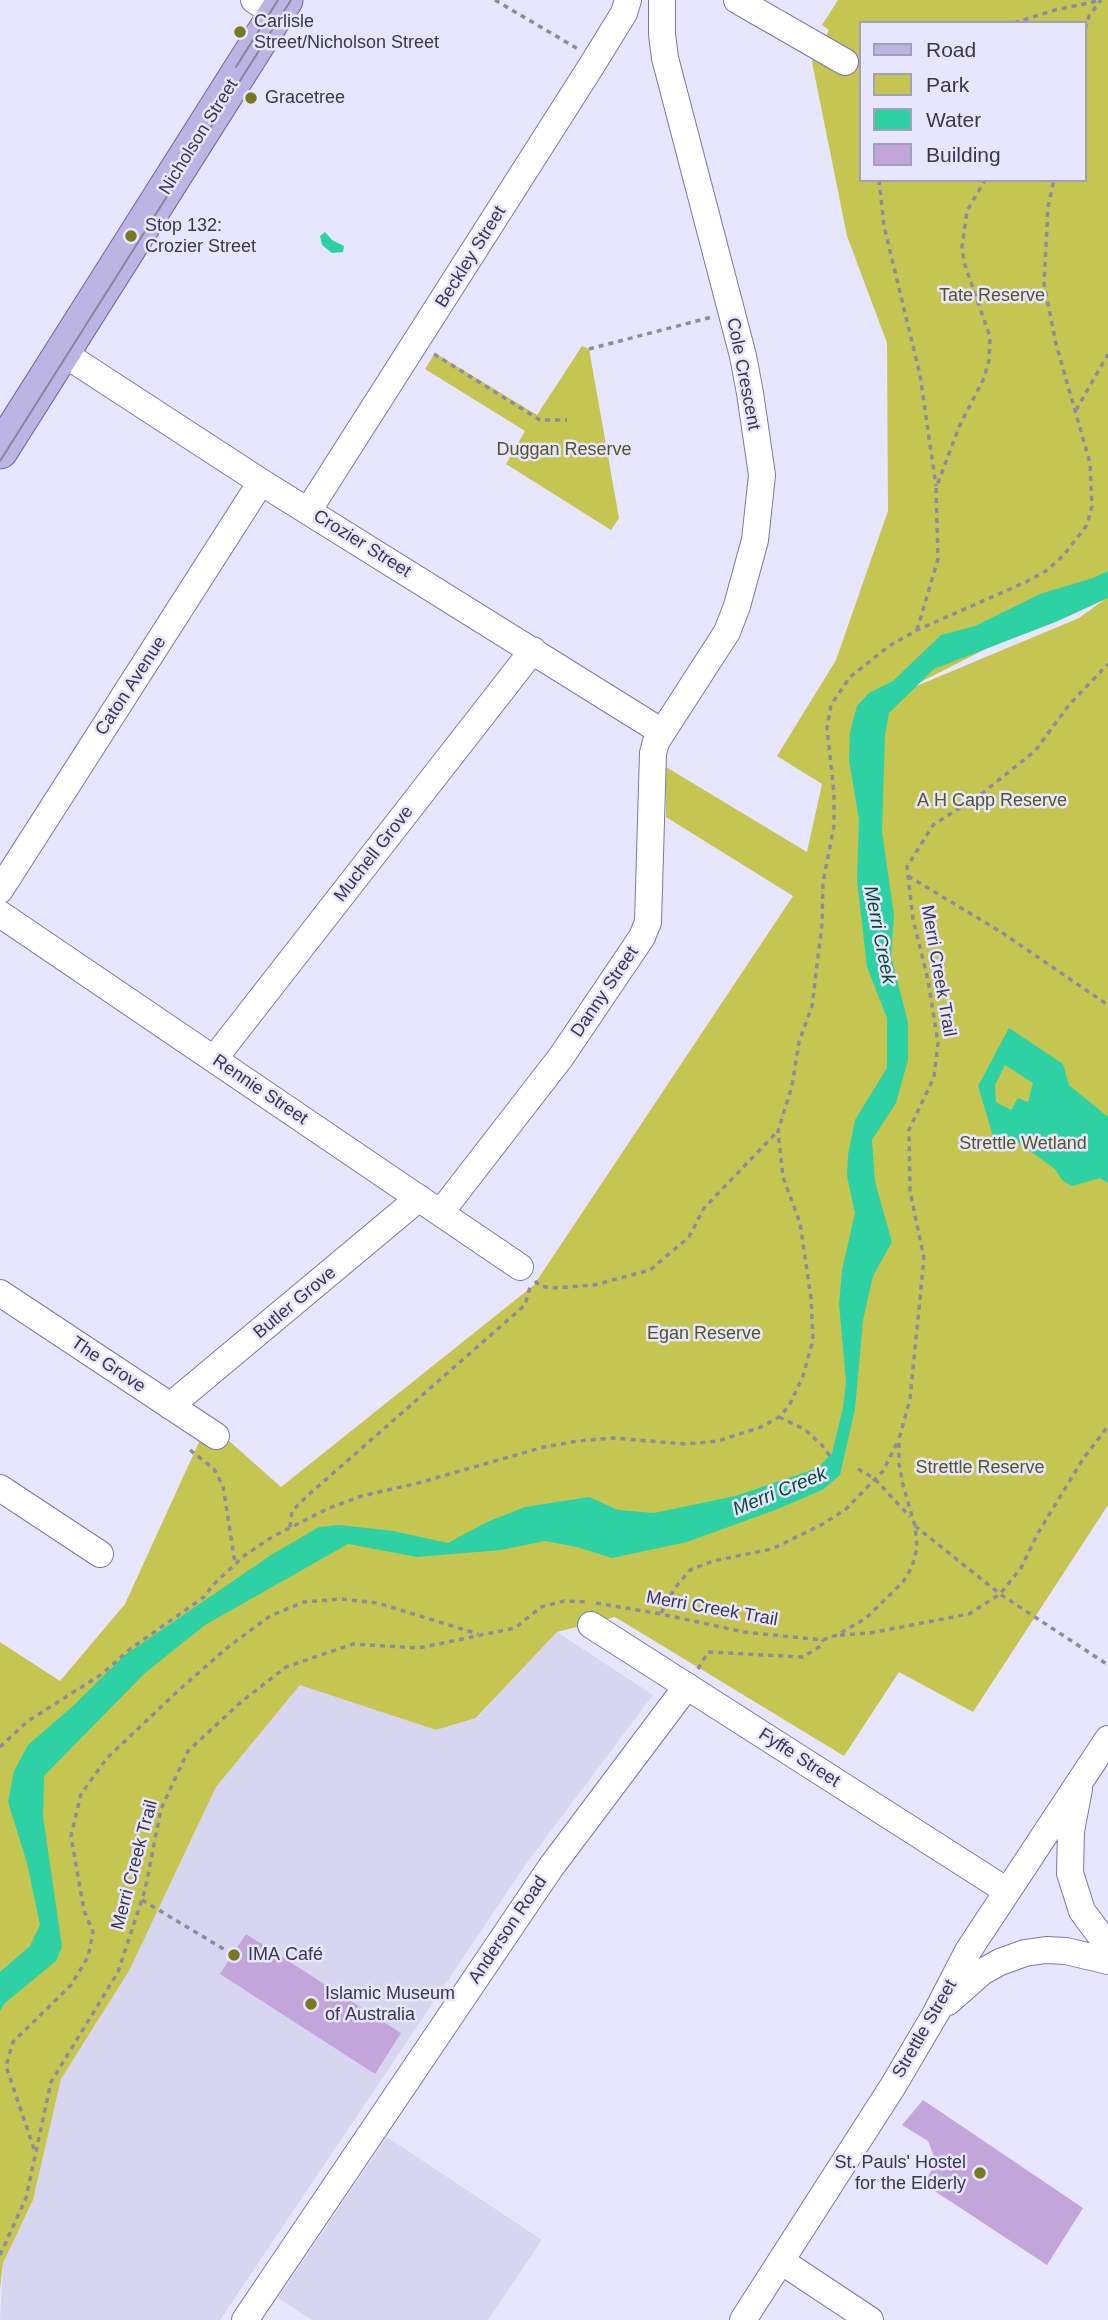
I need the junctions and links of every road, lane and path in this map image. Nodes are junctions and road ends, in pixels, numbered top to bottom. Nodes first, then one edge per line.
1 (495, 0) edge
2 (628, 0) edge
3 (662, 0) edge
4 (737, 0) edge
5 (1099, 1) edge
6 (272, 5) edge
7 (1020, 21) edge
8 (1087, 25) edge
9 (595, 59) junction
10 (845, 62) dead end
11 (879, 182) edge
12 (984, 182) edge
13 (1054, 182) edge
14 (731, 312) junction
15 (589, 349) dead end
16 (432, 352) dead end
17 (63, 353) junction
18 (1108, 354) edge
19 (1075, 411) junction
20 (567, 420) dead end
21 (0, 452) edge
22 (261, 482) junction
23 (936, 488) junction
24 (308, 511) junction
25 (917, 630) junction
26 (533, 650) junction
27 (1108, 664) edge
28 (662, 732) junction
29 (908, 876) junction
30 (0, 890) edge
31 (0, 914) edge
32 (1108, 1004) edge
33 (214, 1059) junction
34 (778, 1131) junction
35 (430, 1205) junction
36 (526, 1272) joint
37 (553, 1287) dead end
38 (0, 1293) edge
39 (170, 1406) junction
40 (779, 1417) junction
41 (1108, 1426) edge
42 (216, 1436) dead end
43 (898, 1439) junction
44 (190, 1450) dead end
45 (831, 1456) dead end
46 (858, 1469) dead end
47 (874, 1479) junction
48 (0, 1488) edge
49 (912, 1519) junction
50 (915, 1526) junction
51 (290, 1528) junction
52 (100, 1554) dead end
53 (235, 1563) junction
54 (1000, 1594) junction
55 (661, 1614) junction
56 (591, 1625) dead end
57 (480, 1635) junction
58 (837, 1635) junction
59 (823, 1640) junction
60 (1108, 1665) edge
61 (687, 1686) junction
62 (1108, 1739) edge
63 (0, 1747) edge
64 (1082, 1777) junction
65 (1007, 1891) junction
66 (142, 1900) junction
67 (1108, 1946) edge
68 (232, 1954) dead end
69 (1108, 1961) edge
70 (936, 2012) junction
71 (35, 2151) junction
72 (0, 2255) edge
73 (781, 2261) junction
74 (258, 2316) edge
75 (743, 2320) edge
76 (870, 2320) edge

1 - 9 path
2 - 9 street, Beckley Street
3 - 14 street, Cole Crescent
4 - 10 street
5 - 7 path
5 - 8 path
6 - 17 main road, Nicholson Street
9 - 24 street, Beckley Street
11 - 23 path
12 - 23 path
13 - 19 path
14 - 15 path
14 - 28 street, Cole Crescent
16 - 20 path
17 - 21 main road, Nicholson Street
17 - 22 street, Crozier Street
18 - 19 path
19 - 25 path
22 - 24 street, Crozier Street
22 - 30 street, Caton Avenue
23 - 25 path
24 - 26 street, Crozier Street
25 - 34 path
26 - 28 street, Crozier Street
26 - 33 street, Muchell Grove
27 - 29 path, Merri Creek Trail
28 - 35 street, Danny Street
29 - 32 path
29 - 43 path, Merri Creek Trail
31 - 33 street, Rennie Street
33 - 35 street, Rennie Street
34 - 37 path
34 - 40 path
35 - 36 street, Rennie Street
35 - 39 street, Butler Grove
36 - 51 path
38 - 39 street, The Grove
39 - 42 street, The Grove
40 - 45 path
40 - 51 path
41 - 54 path
43 - 47 path
43 - 49 path, Merri Creek Trail
44 - 53 path
46 - 47 path
47 - 49 path
47 - 55 path
48 - 52 street
49 - 50 path, Merri Creek Trail
50 - 54 path
50 - 58 path, Merri Creek Trail
51 - 53 path
53 - 63 path
54 - 58 path
54 - 60 path
55 - 57 path, Merri Creek Trail
55 - 59 path, Merri Creek Trail
56 - 61 street, Fyffe Street
57 - 66 path, Merri Creek Trail
57 - 71 path
58 - 59 path, Merri Creek Trail
59 - 61 path
61 - 65 street, Fyffe Street
61 - 74 street, Anderson Road
62 - 64 street, Strettle Street
64 - 65 street, Strettle Street
64 - 67 street
65 - 70 street, Strettle Street
66 - 68 path
66 - 71 path, Merri Creek Trail
69 - 70 street
70 - 73 street, Strettle Street
71 - 72 path, Merri Creek Trail
73 - 75 street, Strettle Street
73 - 76 street

